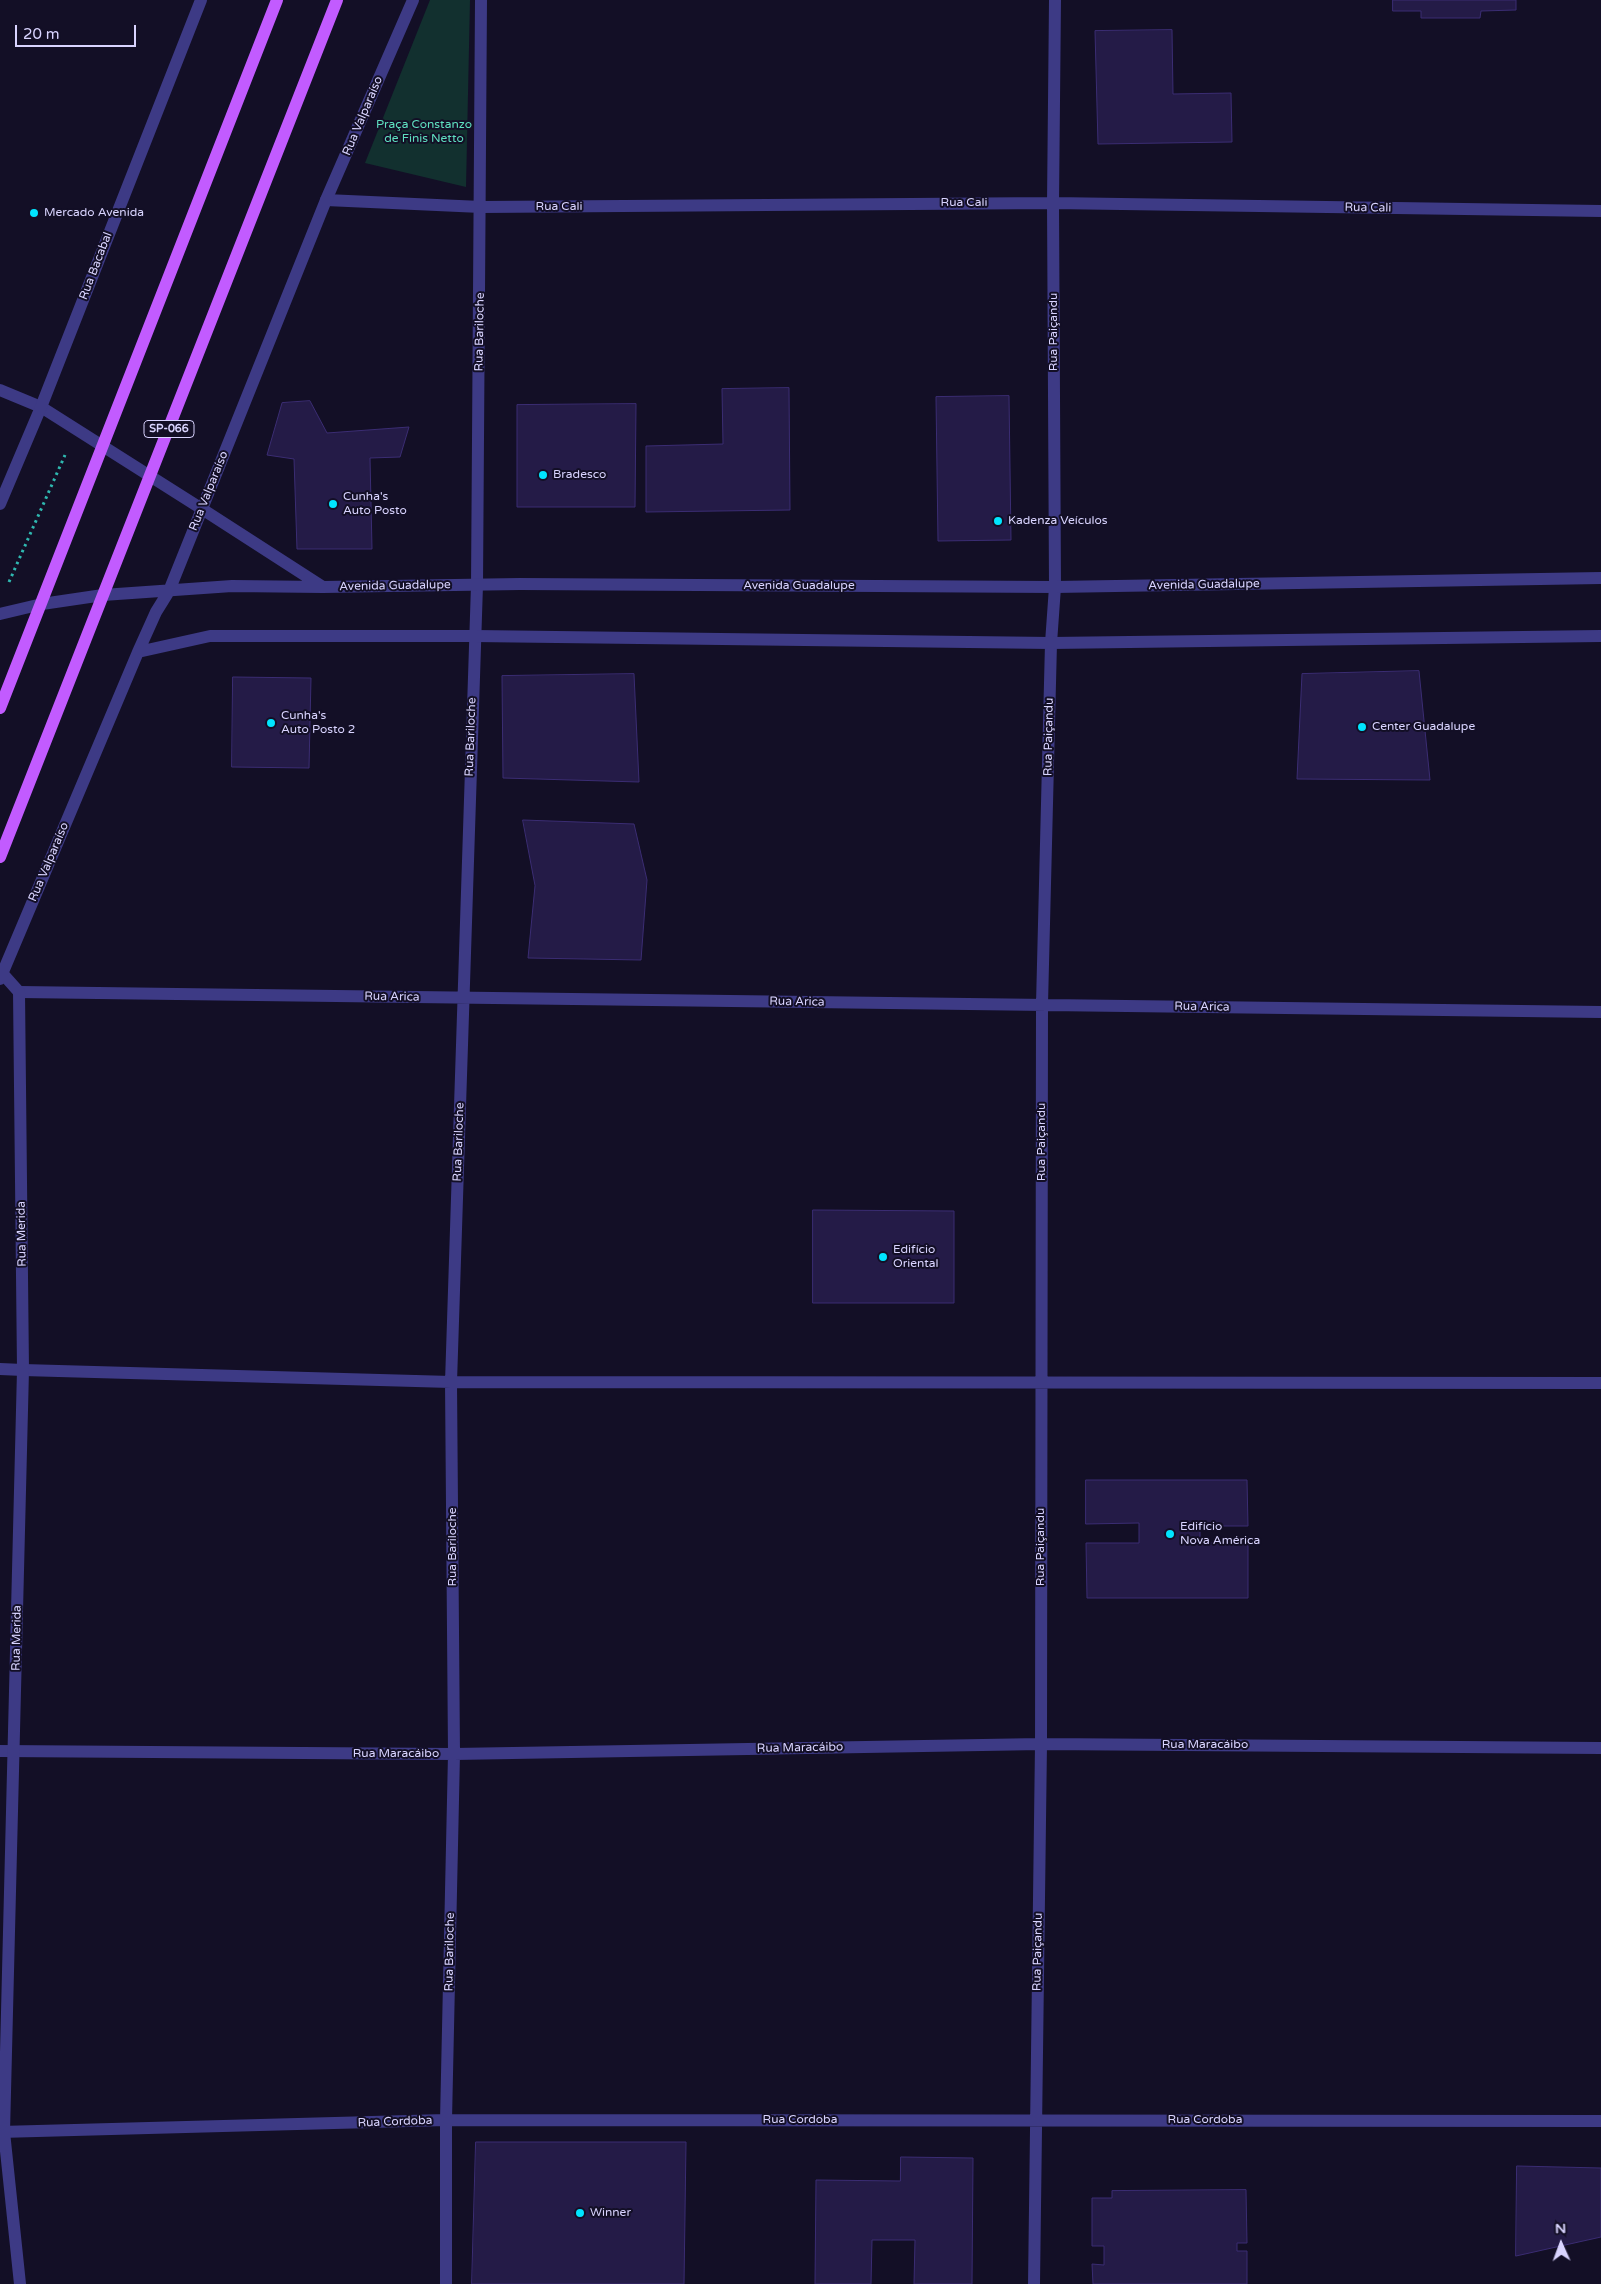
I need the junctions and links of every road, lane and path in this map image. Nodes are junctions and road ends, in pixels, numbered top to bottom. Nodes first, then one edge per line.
1 (201, 0) edge
2 (277, 0) edge
3 (336, 0) edge
4 (413, 0) edge
5 (481, 0) edge
6 (1055, 0) edge
7 (326, 200) junction
8 (1053, 202) junction
9 (481, 207) junction
10 (1601, 211) edge
11 (0, 390) edge
12 (41, 407) junction
13 (76, 429) junction
14 (103, 445) junction
15 (150, 476) junction
16 (0, 504) edge
17 (202, 508) junction
18 (1601, 578) edge
19 (478, 585) junction
20 (8, 586) dead end
21 (323, 587) junction
22 (1055, 587) junction
23 (169, 591) junction
24 (102, 595) junction
25 (42, 604) junction
26 (0, 614) edge
27 (474, 636) junction
28 (1601, 636) edge
29 (1051, 643) junction
30 (138, 652) junction
31 (0, 708) edge
32 (0, 858) edge
33 (1, 976) edge
34 (19, 992) junction
35 (463, 998) junction
36 (1042, 1004) junction
37 (1601, 1012) edge
38 (0, 1368) edge
39 (23, 1370) junction
40 (452, 1382) junction
41 (1601, 1382) edge
42 (1041, 1383) junction
43 (1041, 1744) junction
44 (1601, 1748) edge
45 (0, 1751) edge
46 (14, 1752) junction
47 (454, 1754) junction
48 (446, 2120) junction
49 (1036, 2120) junction
50 (1601, 2122) edge
51 (2, 2132) edge
52 (20, 2284) edge
53 (446, 2284) edge
54 (1034, 2284) edge

1 - 12 street, Rua Bacabal
2 - 14 main road
3 - 15 main road, SP-066
4 - 7 street, Rua Valparaíso
5 - 9 street, Rua Bariloche
6 - 8 street, Rua Paiçandu
7 - 9 street, Rua Cali
7 - 17 street, Rua Valparaíso
8 - 9 street, Rua Cali
8 - 10 street, Rua Cali
8 - 22 street, Rua Paiçandu
9 - 19 street, Rua Bariloche
11 - 12 street
12 - 13 street
12 - 16 street, Rua Bacabal
13 - 14 street
13 - 20 path
14 - 15 street
14 - 25 main road
15 - 17 street
15 - 24 main road, SP-066
17 - 21 street
17 - 23 street, Rua Valparaíso
18 - 22 street, Avenida Guadalupe
19 - 21 street, Avenida Guadalupe
19 - 22 street, Avenida Guadalupe
19 - 27 street, Rua Bariloche
21 - 23 street, Avenida Guadalupe
22 - 29 street, Rua Paiçandu
23 - 24 street, Avenida Guadalupe
23 - 30 street, Rua Valparaíso
24 - 25 street, Avenida Guadalupe
24 - 32 main road, SP-066
25 - 26 street, Avenida Guadalupe
25 - 31 main road
27 - 29 street
27 - 30 street
27 - 35 street, Rua Bariloche
28 - 29 street
29 - 36 street, Rua Paiçandu
30 - 33 street, Rua Valparaíso
33 - 34 street
34 - 35 street, Rua Arica
34 - 39 street, Rua Merida
35 - 36 street, Rua Arica
35 - 40 street, Rua Bariloche
36 - 37 street, Rua Arica
36 - 42 street, Rua Paiçandu
38 - 39 street
39 - 40 street
39 - 46 street, Rua Merida
40 - 42 street
40 - 47 street, Rua Bariloche
41 - 42 street
42 - 43 street, Rua Paiçandu
43 - 44 street, Rua Maracáibo
43 - 47 street, Rua Maracáibo
43 - 49 street, Rua Paiçandu
45 - 46 street, Rua Maracáibo
46 - 47 street, Rua Maracáibo
46 - 51 street, Rua Merida
47 - 48 street, Rua Bariloche
48 - 49 street, Rua Cordoba
48 - 51 street, Rua Cordoba
48 - 53 street, Rua Bariloche
49 - 50 street, Rua Cordoba
49 - 54 street, Rua Paiçandu
51 - 52 street, Rua Merida

